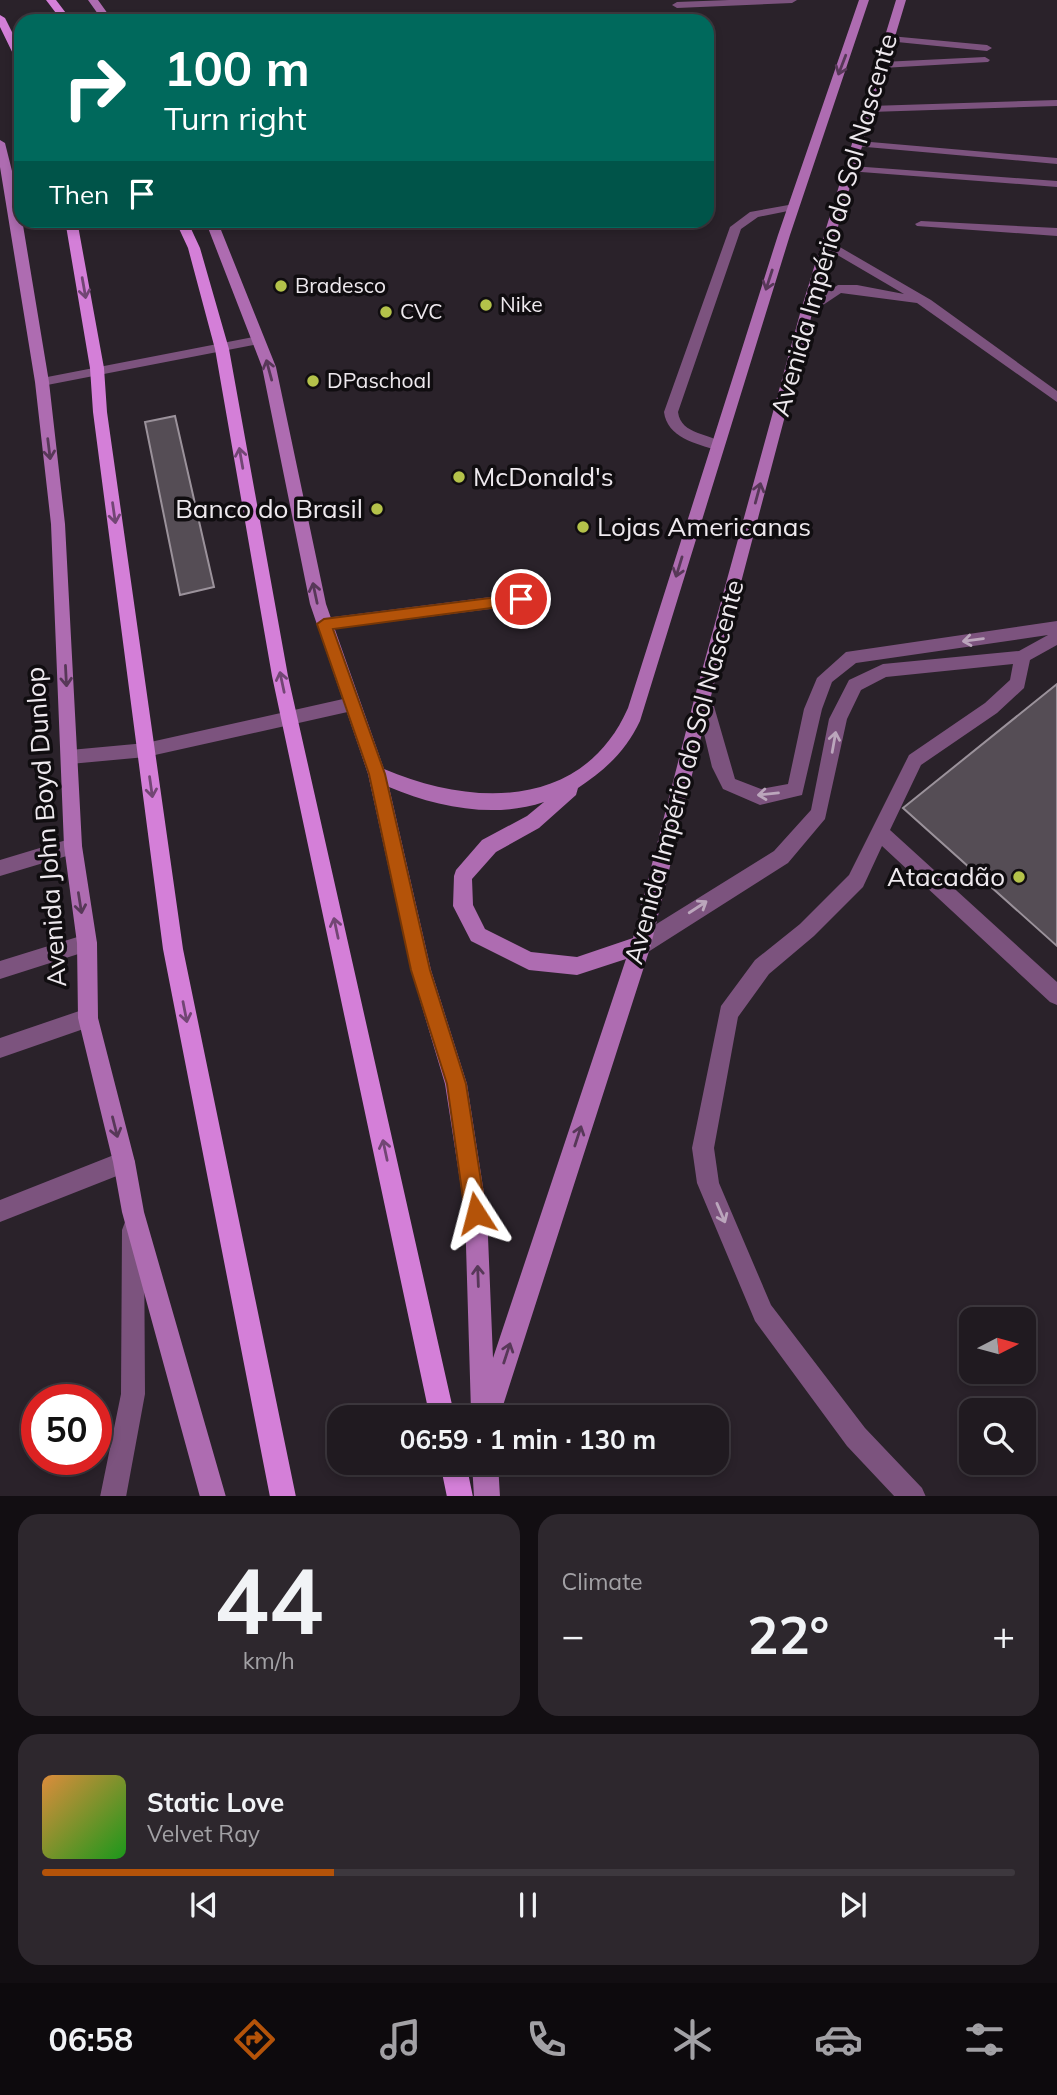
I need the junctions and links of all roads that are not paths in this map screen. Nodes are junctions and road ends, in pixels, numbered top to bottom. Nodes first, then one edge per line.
1 (51, 0) edge
2 (792, 0) edge
3 (864, 0) edge
4 (901, 0) edge
5 (677, 5) dead end
6 (62, 14) edge
7 (0, 18) edge
8 (890, 39) junction
9 (14, 46) edge
10 (987, 48) dead end
11 (985, 60) dead end
12 (882, 65) junction
13 (1057, 103) edge
14 (870, 110) junction
15 (0, 143) edge
16 (859, 144) junction
17 (936, 152) junction
18 (1057, 161) edge
19 (852, 169) junction
20 (936, 175) junction
21 (1057, 184) edge
22 (14, 207) edge
23 (794, 207) junction
24 (921, 224) dead end
25 (17, 228) edge
26 (72, 228) edge
27 (185, 228) edge
28 (214, 228) edge
29 (1057, 232) edge
30 (826, 243) junction
31 (927, 303) junction
32 (807, 310) junction
33 (259, 340) junction
34 (222, 349) junction
35 (97, 368) junction
36 (42, 382) junction
37 (1057, 398) edge
38 (717, 445) junction
39 (521, 599) dead end
40 (324, 624) junction
41 (1057, 627) edge
42 (1057, 637) edge
43 (1022, 657) junction
44 (703, 696) junction
45 (352, 704) junction
46 (290, 718) junction
47 (146, 750) junction
48 (69, 757) junction
49 (377, 774) junction
50 (588, 774) junction
51 (881, 833) junction
52 (73, 846) junction
53 (0, 868) edge
54 (87, 943) junction
55 (641, 944) junction
56 (0, 970) edge
57 (1057, 995) edge
58 (88, 1018) junction
59 (0, 1048) edge
60 (124, 1162) junction
61 (0, 1210) edge
62 (133, 1212) junction
63 (440, 1405) edge
64 (484, 1405) edge
65 (489, 1405) edge
66 (456, 1475) edge
67 (485, 1475) edge
68 (113, 1496) edge
69 (213, 1496) edge
70 (283, 1496) edge
71 (460, 1496) edge
72 (486, 1496) edge
73 (913, 1496) edge

1 - 6 main road
2 - 5 street
3 -> 23 main road, Avenida Império do Sol Nascente
4 - 8 main road, Avenida Império do Sol Nascente
7 - 9 main road
8 - 10 street
8 - 12 main road, Avenida Império do Sol Nascente
11 - 12 street
12 - 14 main road, Avenida Império do Sol Nascente
13 - 14 street
14 - 16 main road, Avenida Império do Sol Nascente
15 - 22 main road, Avenida John Boyd Dunlop
16 - 17 street
16 - 19 main road, Avenida Império do Sol Nascente
17 - 18 street
17 - 20 street
19 - 20 street
19 - 30 main road, Avenida Império do Sol Nascente
20 - 21 street
23 -> 38 main road, Avenida Império do Sol Nascente
23 - 38 street
24 - 29 street
25 - 36 main road, Avenida John Boyd Dunlop
26 -> 35 main road
27 - 34 main road
28 - 33 main road
30 - 31 street
30 - 32 main road, Avenida Império do Sol Nascente
31 - 32 street
31 - 37 street
44 -> 32 main road, Avenida Império do Sol Nascente
33 - 34 street
40 -> 33 main road
34 - 35 street
46 -> 34 main road
35 - 36 street
35 -> 47 main road
36 -> 48 main road, Avenida John Boyd Dunlop
38 -> 50 main road, Avenida Império do Sol Nascente
39 - 40 street
40 - 45 main road
41 -> 44 street
42 - 43 street
43 - 51 street
55 -> 43 street
44 - 55 main road, Avenida Império do Sol Nascente
45 - 46 street
45 - 49 main road
46 - 47 street
63 -> 46 main road
47 - 48 street
47 -> 70 main road
48 - 52 main road, Avenida John Boyd Dunlop
49 - 50 main road, Avenida Império do Sol Nascente
64 -> 49 main road
50 - 55 main road
51 - 57 street
51 -> 73 street
52 - 53 street
52 -> 54 main road, Avenida John Boyd Dunlop
54 - 56 street
54 - 58 main road, Avenida John Boyd Dunlop
65 -> 55 main road, Avenida Império do Sol Nascente
58 - 59 street
58 -> 60 main road, Avenida John Boyd Dunlop
60 - 61 street
60 - 62 main road, Avenida John Boyd Dunlop
62 - 68 street
62 - 69 main road, Avenida John Boyd Dunlop
66 - 71 main road
67 - 72 main road

